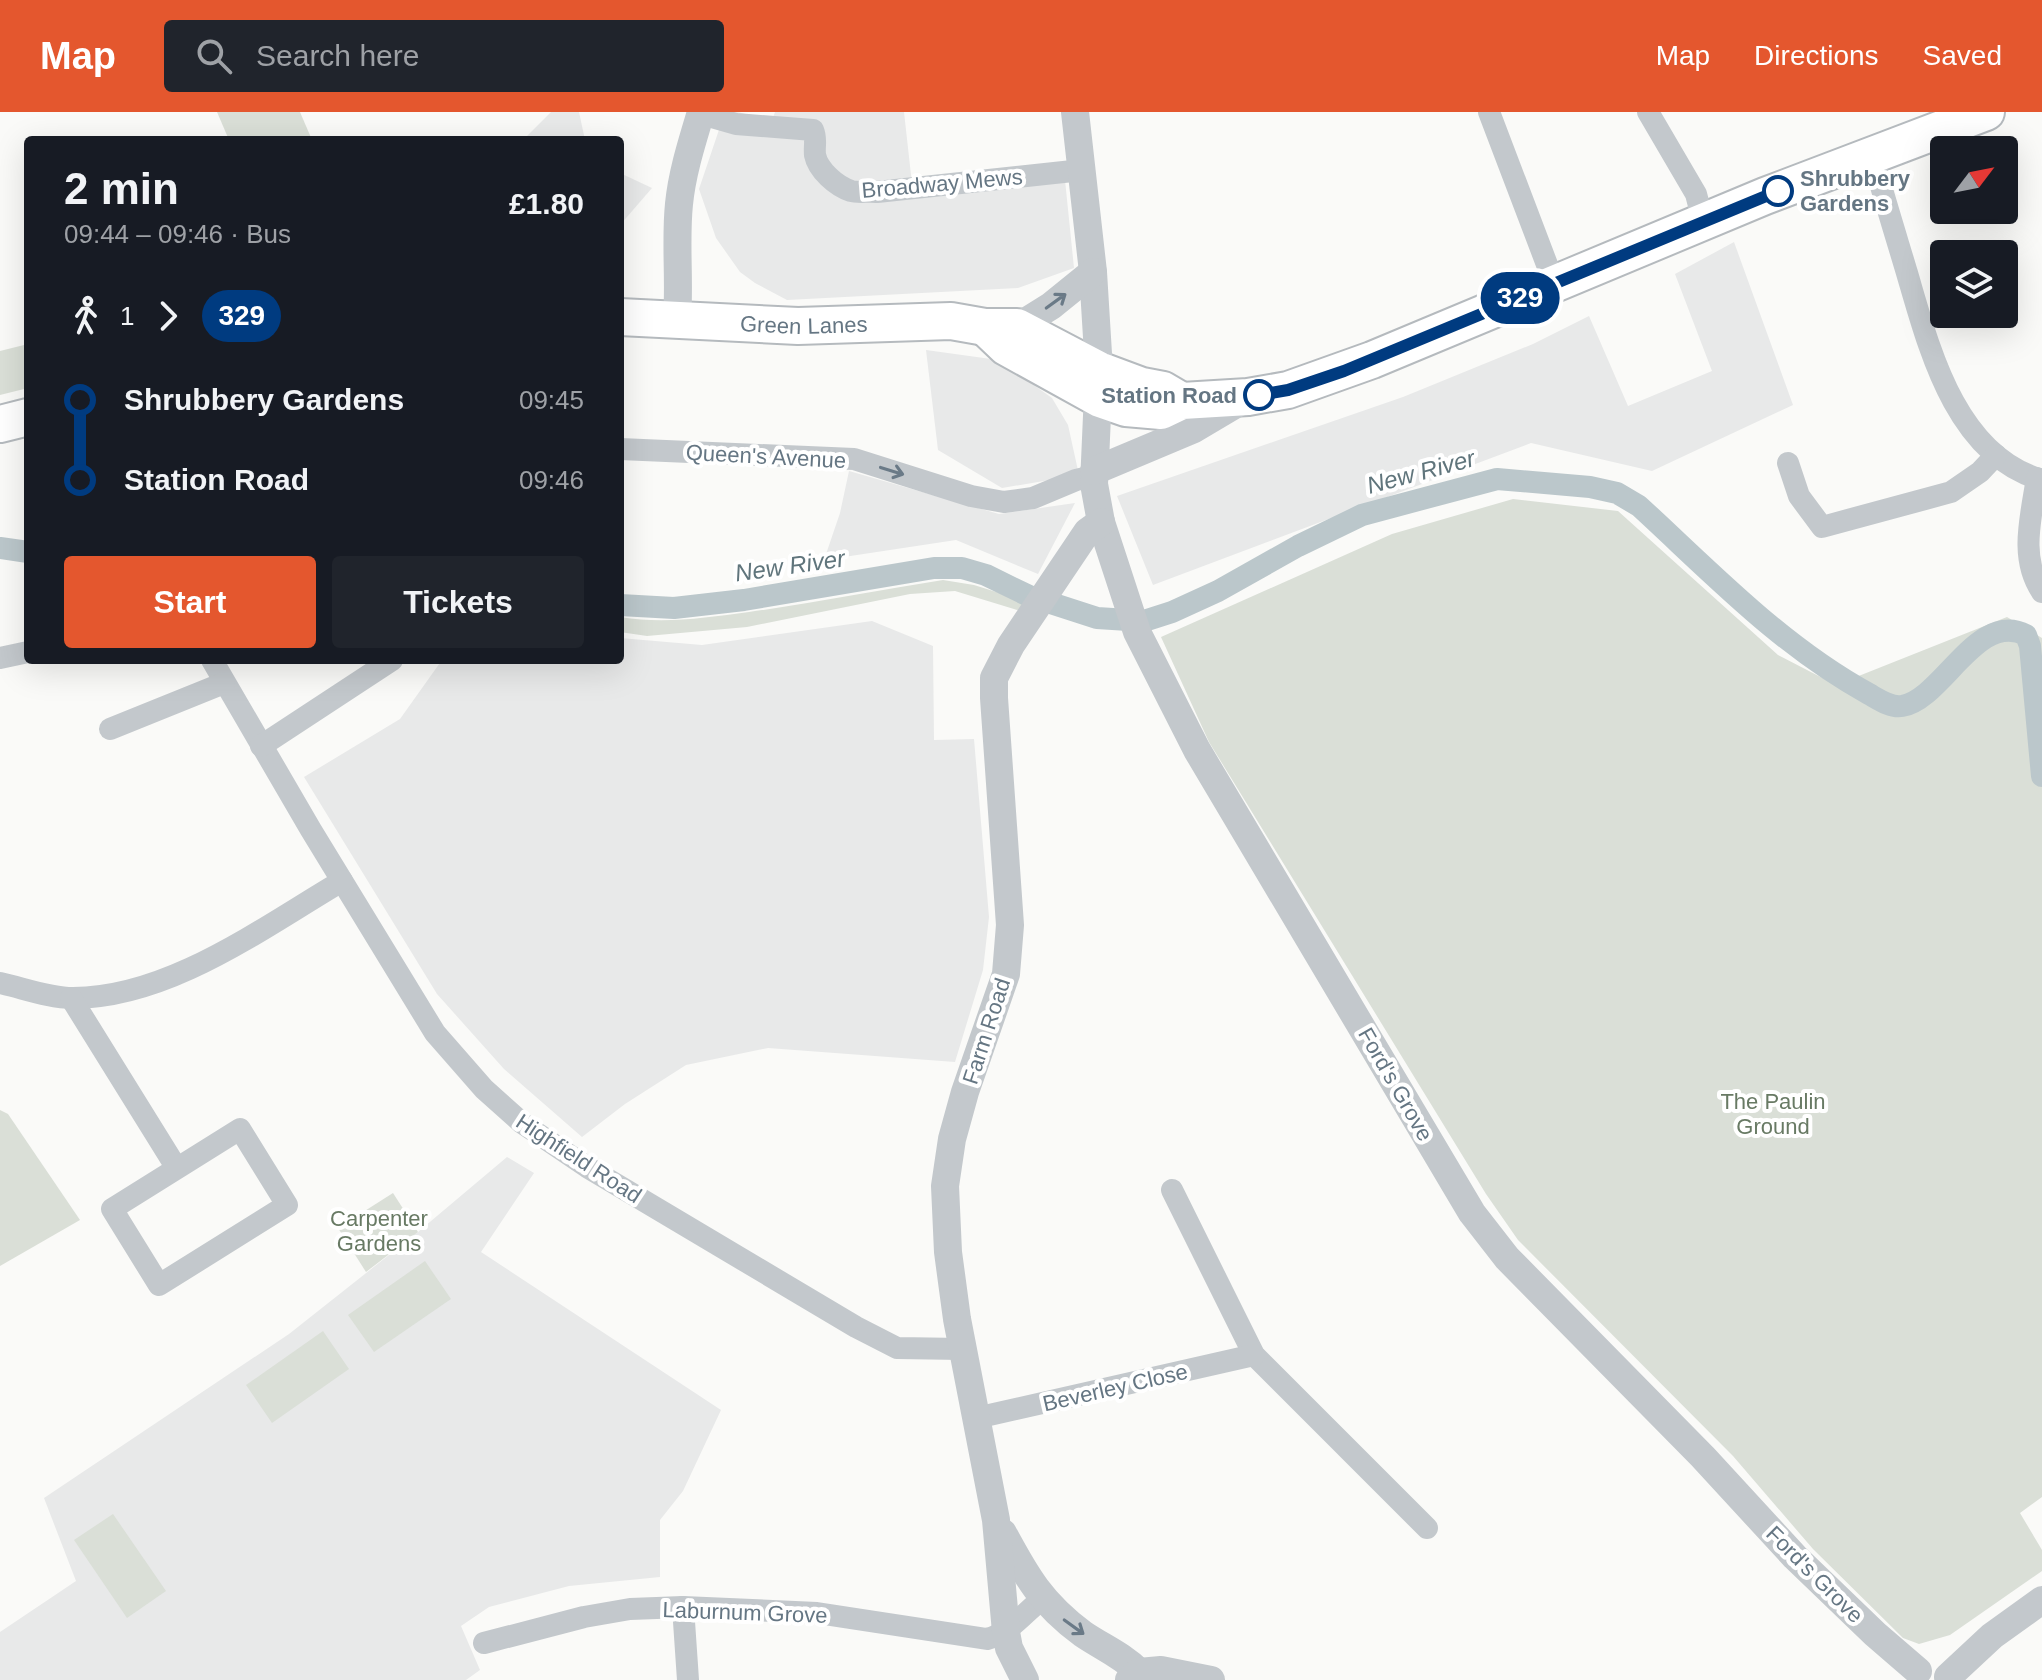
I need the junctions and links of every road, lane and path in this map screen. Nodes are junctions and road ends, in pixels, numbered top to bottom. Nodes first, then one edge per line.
1 (1075, 112) edge
2 (1489, 112) edge
3 (1648, 112) edge
4 (1986, 112) edge
5 (701, 113) edge
6 (1872, 155) junction
7 (1082, 170) junction
8 (1703, 221) junction
9 (1093, 272) junction
10 (1554, 283) junction
11 (624, 317) edge
12 (677, 319) junction
13 (1001, 327) junction
14 (1100, 385) junction
15 (1248, 397) junction
16 (24, 418) edge
17 (0, 424) edge
18 (624, 449) edge
19 (1996, 455) junction
20 (1788, 463) dead end
21 (1093, 474) junction
22 (2039, 479) edge
23 (1101, 522) junction
24 (2042, 592) edge
25 (24, 653) edge
26 (0, 658) edge
27 (214, 664) edge
28 (386, 664) edge
29 (224, 683) junction
30 (110, 729) dead end
31 (261, 746) junction
32 (342, 881) junction
33 (0, 983) edge
34 (71, 998) junction
35 (176, 1167) junction
36 (1172, 1190) dead end
37 (962, 1349) junction
38 (1254, 1355) junction
39 (976, 1418) junction
40 (996, 1520) junction
41 (1427, 1528) dead end
42 (1042, 1599) junction
43 (2042, 1600) edge
44 (683, 1607) junction
45 (1006, 1632) junction
46 (484, 1643) dead end
47 (1912, 1675) edge
48 (1134, 1676) edge
49 (1950, 1678) edge
50 (688, 1680) edge
51 (1025, 1680) edge
52 (1211, 1680) edge

1 - 7 street
2 - 10 street
3 - 8 street
4 - 6 main road, Green Lanes
5 - 7 street, Broadway Mews
5 - 12 street
6 - 8 main road, Green Lanes
6 - 19 street
7 - 9 street
8 - 10 main road, Green Lanes
13 -> 9 street
9 - 14 street
10 - 15 main road, Green Lanes
11 - 12 main road, Green Lanes
12 - 13 main road, Green Lanes
13 - 14 main road, Green Lanes
14 - 15 main road, Green Lanes
14 - 21 street, Ford's Grove
15 - 21 street
16 - 17 main road
18 -> 21 street, Queen's Avenue
19 - 20 street
19 - 22 street
21 - 23 street, Ford's Grove
22 - 24 street
23 - 37 street, Farm Road
23 - 47 street, Ford's Grove
25 - 26 street
27 - 29 street, Highfield Road
28 - 31 street
29 - 30 street
29 - 31 street, Highfield Road
31 - 32 street, Highfield Road
32 - 34 street
32 - 37 street, Highfield Road
33 - 34 street
34 - 35 street
35 - 35 street
36 - 38 street
37 - 39 street, Farm Road
38 - 39 street, Beverley Close
38 - 41 street
39 - 40 street, Farm Road
40 - 42 street, Farm Road
40 - 45 street, Farm Road
42 - 45 street
42 -> 48 street, Farm Road
43 - 49 street
44 - 45 street, Laburnum Grove
44 - 46 street, Laburnum Grove
44 - 50 street
45 - 51 street, Farm Road
47 - 49 street
48 - 52 street

